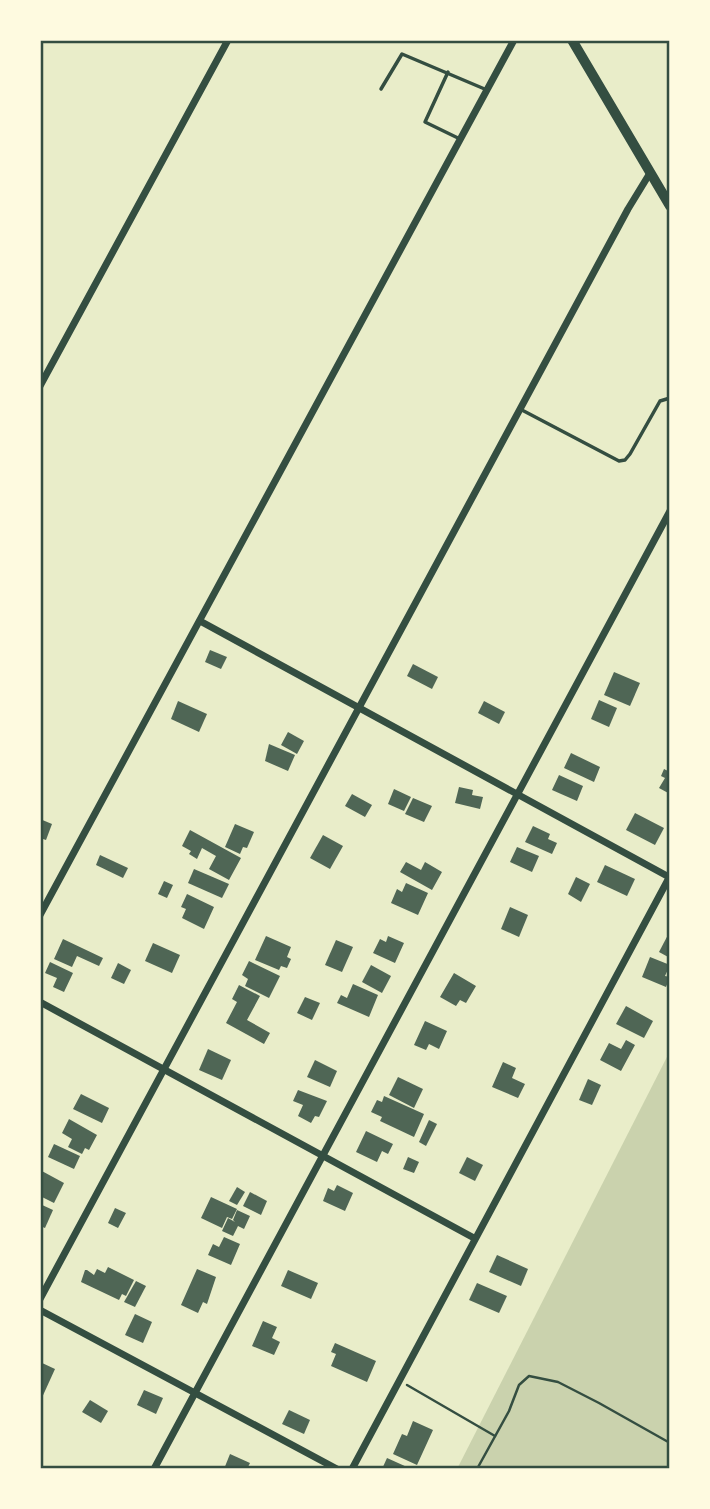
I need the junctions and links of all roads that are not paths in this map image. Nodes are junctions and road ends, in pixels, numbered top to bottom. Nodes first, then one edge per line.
1 (228, 40) edge
2 (514, 40) edge
3 (572, 40) edge
4 (449, 72) junction
5 (381, 89) dead end
6 (487, 90) junction
7 (460, 139) junction
8 (650, 173) junction
9 (668, 199) edge
10 (40, 386) edge
11 (670, 398) edge
12 (520, 409) junction
13 (670, 510) edge
14 (200, 621) junction
15 (359, 708) junction
16 (518, 794) junction
17 (669, 879) edge
18 (40, 915) edge
19 (40, 1002) edge
20 (164, 1069) junction
21 (325, 1155) junction
22 (474, 1238) junction
23 (40, 1299) edge
24 (40, 1310) edge
25 (195, 1393) junction
26 (154, 1469) edge
27 (337, 1469) edge
28 (352, 1469) edge

1 - 10 street
2 - 6 street
3 - 8 main road
4 - 5 lane
4 - 6 lane
4 - 7 lane
6 - 7 street
7 - 14 street
8 - 9 main road
8 - 12 street
11 - 12 lane
12 - 15 street
13 - 16 street
14 - 15 street
14 - 18 street
15 - 16 street
15 - 20 street
16 - 17 street
16 - 21 street
17 - 22 street
19 - 20 street
20 - 21 street
20 - 23 street
21 - 22 street
21 - 25 street
22 - 28 street
24 - 25 street
25 - 26 street
25 - 27 street

